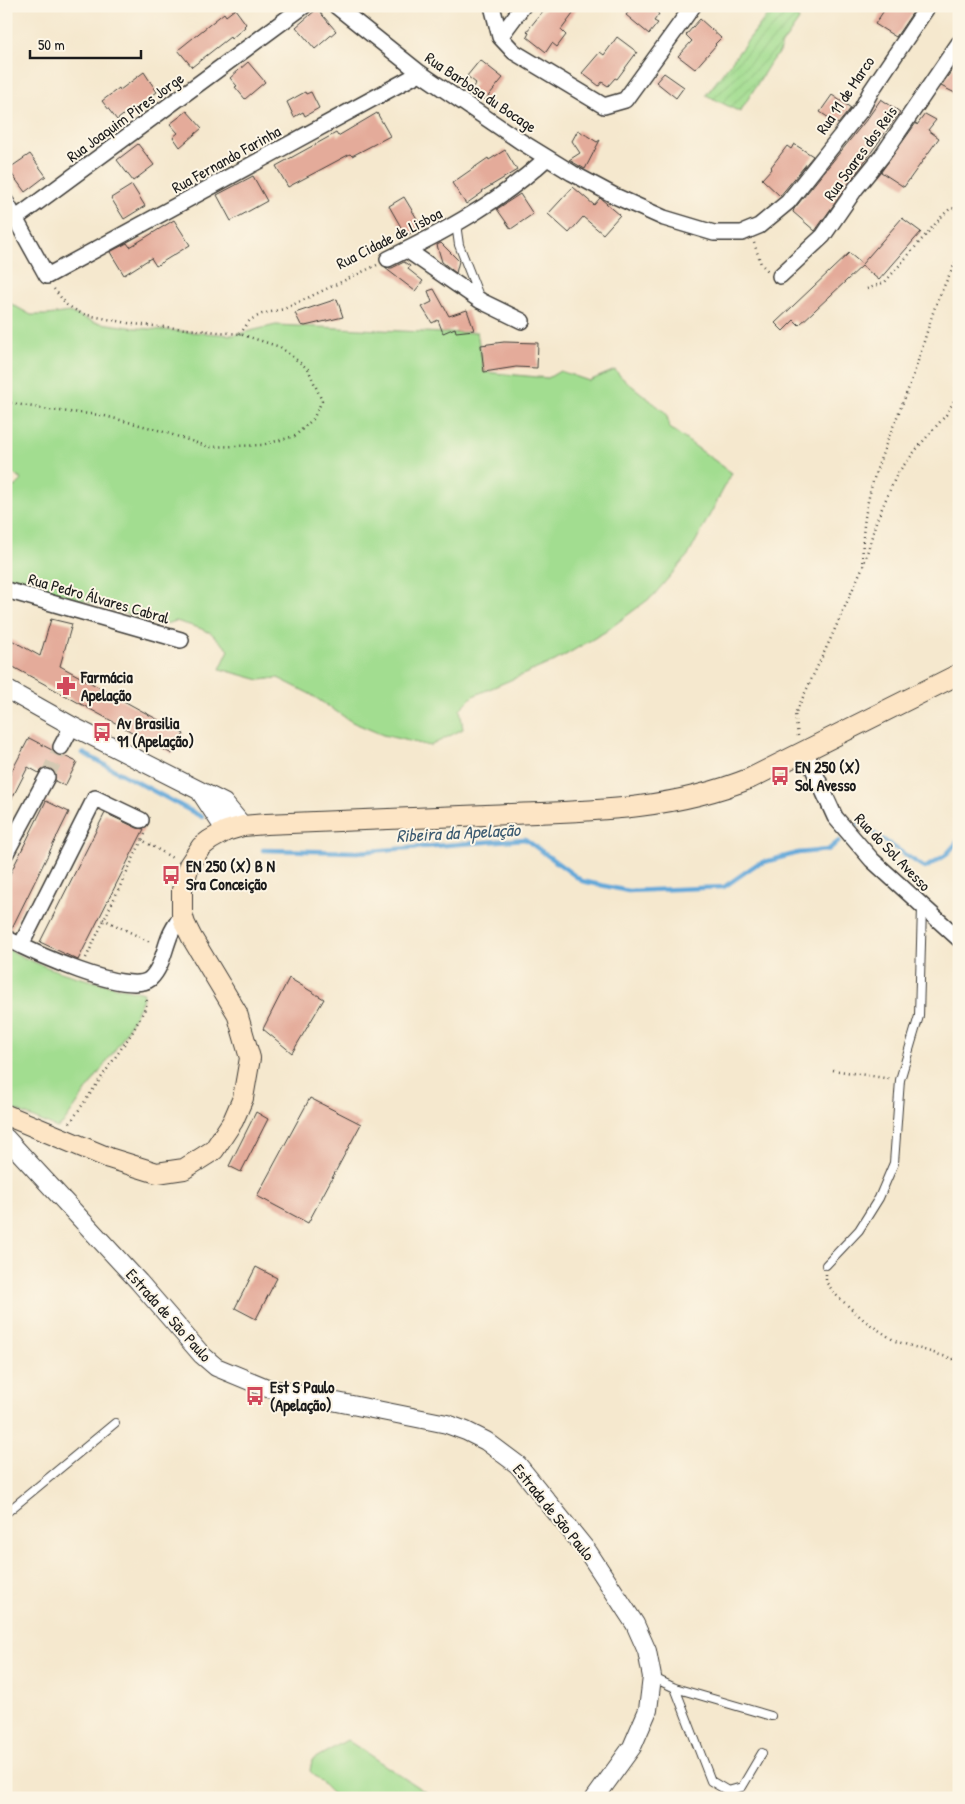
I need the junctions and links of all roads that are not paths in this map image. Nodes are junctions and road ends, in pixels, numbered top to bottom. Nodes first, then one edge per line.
1 (304, 6) edge
2 (336, 6) edge
3 (492, 6) edge
4 (523, 6) edge
5 (693, 6) edge
6 (928, 6) edge
7 (500, 37) junction
8 (959, 42) edge
9 (420, 73) junction
10 (547, 158) junction
11 (6, 202) edge
12 (16, 220) junction
13 (456, 224) junction
14 (748, 231) joint
15 (407, 250) junction
16 (388, 259) road end
17 (780, 276) road end
18 (481, 301) junction
19 (522, 321) dead end
20 (6, 590) edge
21 (181, 640) dead end
22 (959, 674) edge
23 (6, 689) edge
24 (72, 726) junction
25 (61, 747) tunnel mouth
26 (805, 751) junction
27 (46, 778) tunnel mouth
28 (141, 820) road end
29 (234, 828) junction
30 (6, 853) edge
31 (922, 907) junction
32 (182, 914) junction
33 (6, 938) edge
34 (959, 938) edge
35 (20, 945) junction
36 (6, 1115) edge
37 (6, 1138) edge
38 (826, 1265) road end
39 (115, 1423) dead end
40 (6, 1513) edge
41 (652, 1677) junction
42 (675, 1688) junction
43 (771, 1716) dead end
44 (762, 1753) dead end
45 (595, 1798) edge

1 - 12 street, Rua Joaquim Pires Jorge
2 - 9 street, Rua Barbosa du Bocage
3 - 7 street
4 - 7 street
5 - 7 street
6 - 14 street, Rua 11 de Marco
8 - 17 street, Rua Soares dos Reis
9 - 10 street, Rua Barbosa du Bocage
9 - 12 street, Rua Fernando Farinha
10 - 13 street, Rua Cidade de Lisboa
10 - 14 street, Rua Barbosa du Bocage
11 - 12 street
13 - 15 street, Rua Cidade de Lisboa
13 - 18 lane
15 - 16 street, Rua Cidade de Lisboa
15 - 18 street
18 - 19 street
20 - 21 street, Rua Pedro Álvares Cabral
22 - 26 main road
23 - 24 street
24 - 25 street
24 - 29 street
26 - 29 main road
26 - 31 street, Rua do Sol Avesso
27 - 30 street
28 - 35 street
29 - 32 main road
31 - 34 street, Rua do Sol Avesso
31 - 38 lane
32 - 35 street
32 - 36 main road
33 - 35 street
37 - 41 street, Estrada de São Paulo
39 - 40 lane
41 - 42 lane
41 - 45 street, Estrada de São Paulo
42 - 43 lane
42 - 44 lane

